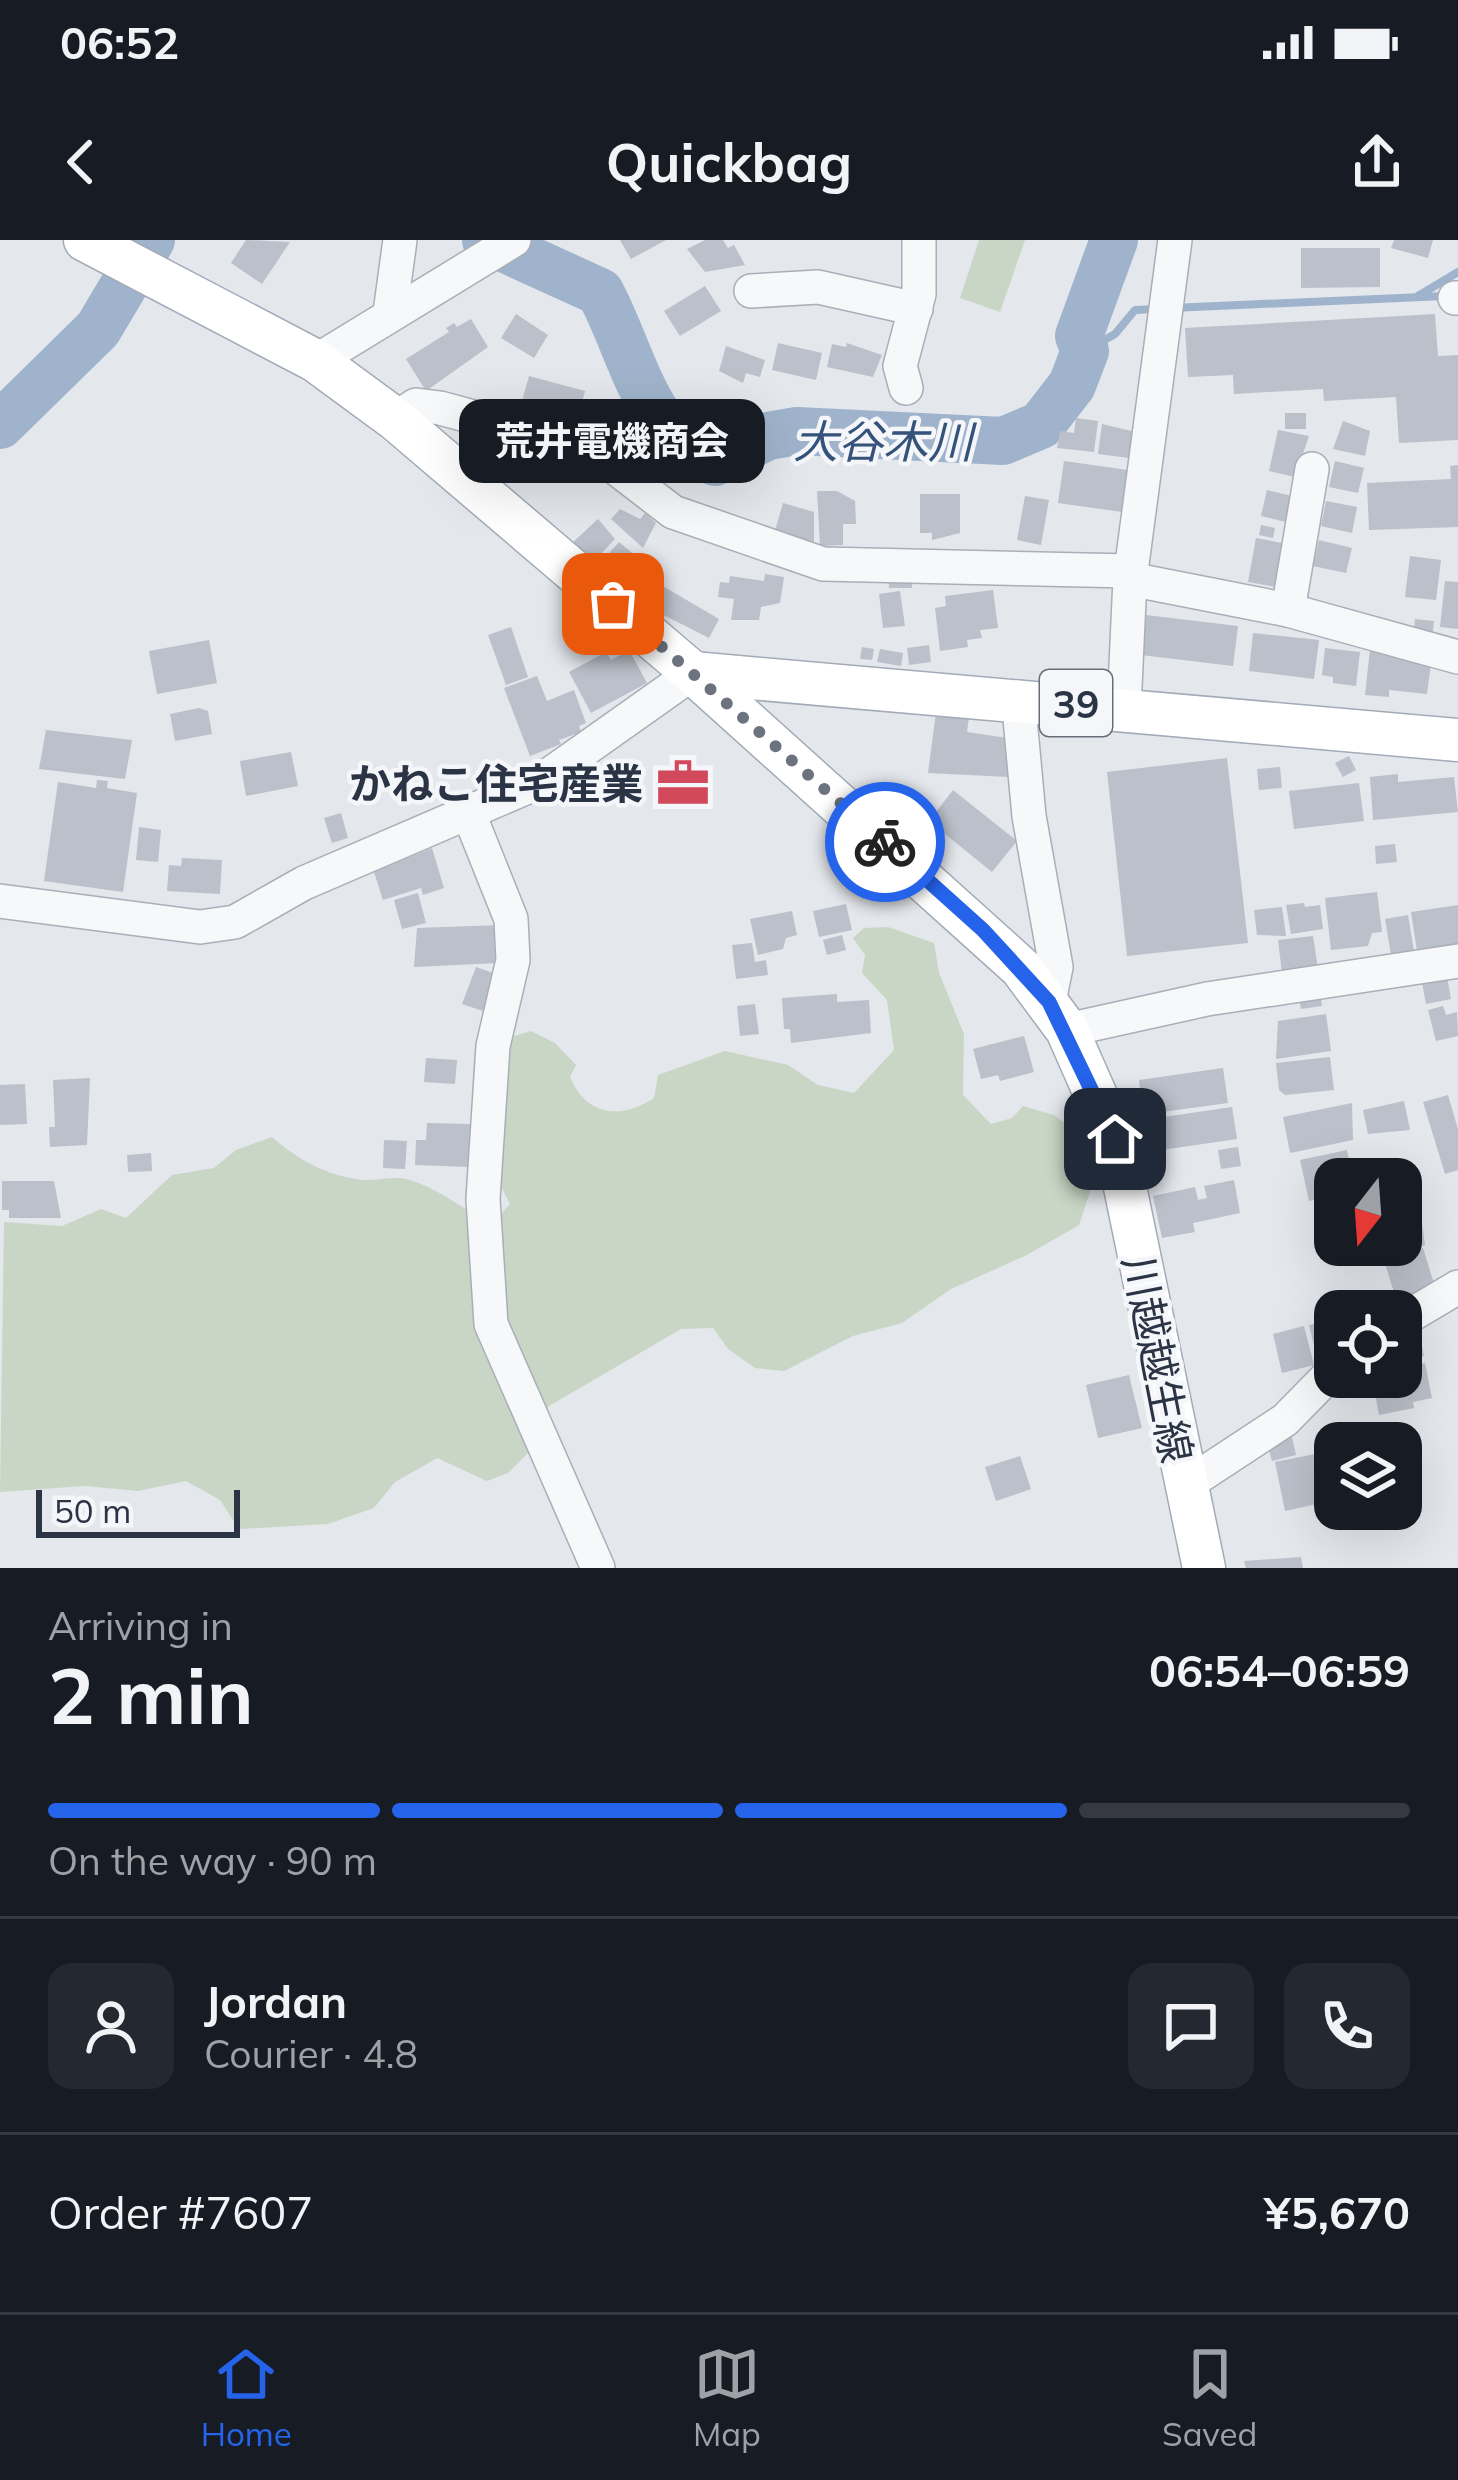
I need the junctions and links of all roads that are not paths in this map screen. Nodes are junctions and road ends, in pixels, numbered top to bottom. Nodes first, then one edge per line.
1 (514, 240) edge
2 (919, 240) edge
3 (1174, 240) edge
4 (100, 247) edge
5 (398, 247) edge
6 (751, 291) dead end
7 (916, 309) junction
8 (390, 314) junction
9 (316, 361) junction
10 (906, 388) dead end
11 (395, 419) junction
12 (1312, 469) dead end
13 (1130, 575) junction
14 (1288, 610) junction
15 (1458, 657) edge
16 (693, 673) junction
17 (1018, 697) junction
18 (1124, 708) junction
19 (1458, 740) edge
20 (469, 814) junction
21 (0, 901) edge
22 (1458, 961) edge
23 (1058, 1016) junction
24 (1458, 1287) edge
25 (1422, 1308) edge
26 (1314, 1390) edge
27 (1183, 1487) junction
28 (598, 1568) edge
29 (1204, 1568) edge

1 - 8 street
2 - 7 street
3 - 13 street
4 - 9 main road, 川越越生線
5 - 8 street
6 - 7 street
7 - 10 street
8 - 9 street
9 - 11 main road, 川越越生線
11 - 13 street
11 - 16 main road, 川越越生線
12 - 14 street
13 - 14 street
13 - 18 street
14 - 15 street
16 - 17 main road, 39
16 - 20 street
16 - 23 main road, 川越越生線
17 - 18 main road, 39
17 - 23 street
18 - 19 main road, 39
20 - 21 street
20 - 28 street
22 - 23 street
23 - 27 main road, 川越越生線
24 - 25 street
26 - 27 street
27 - 29 main road, 川越越生線

